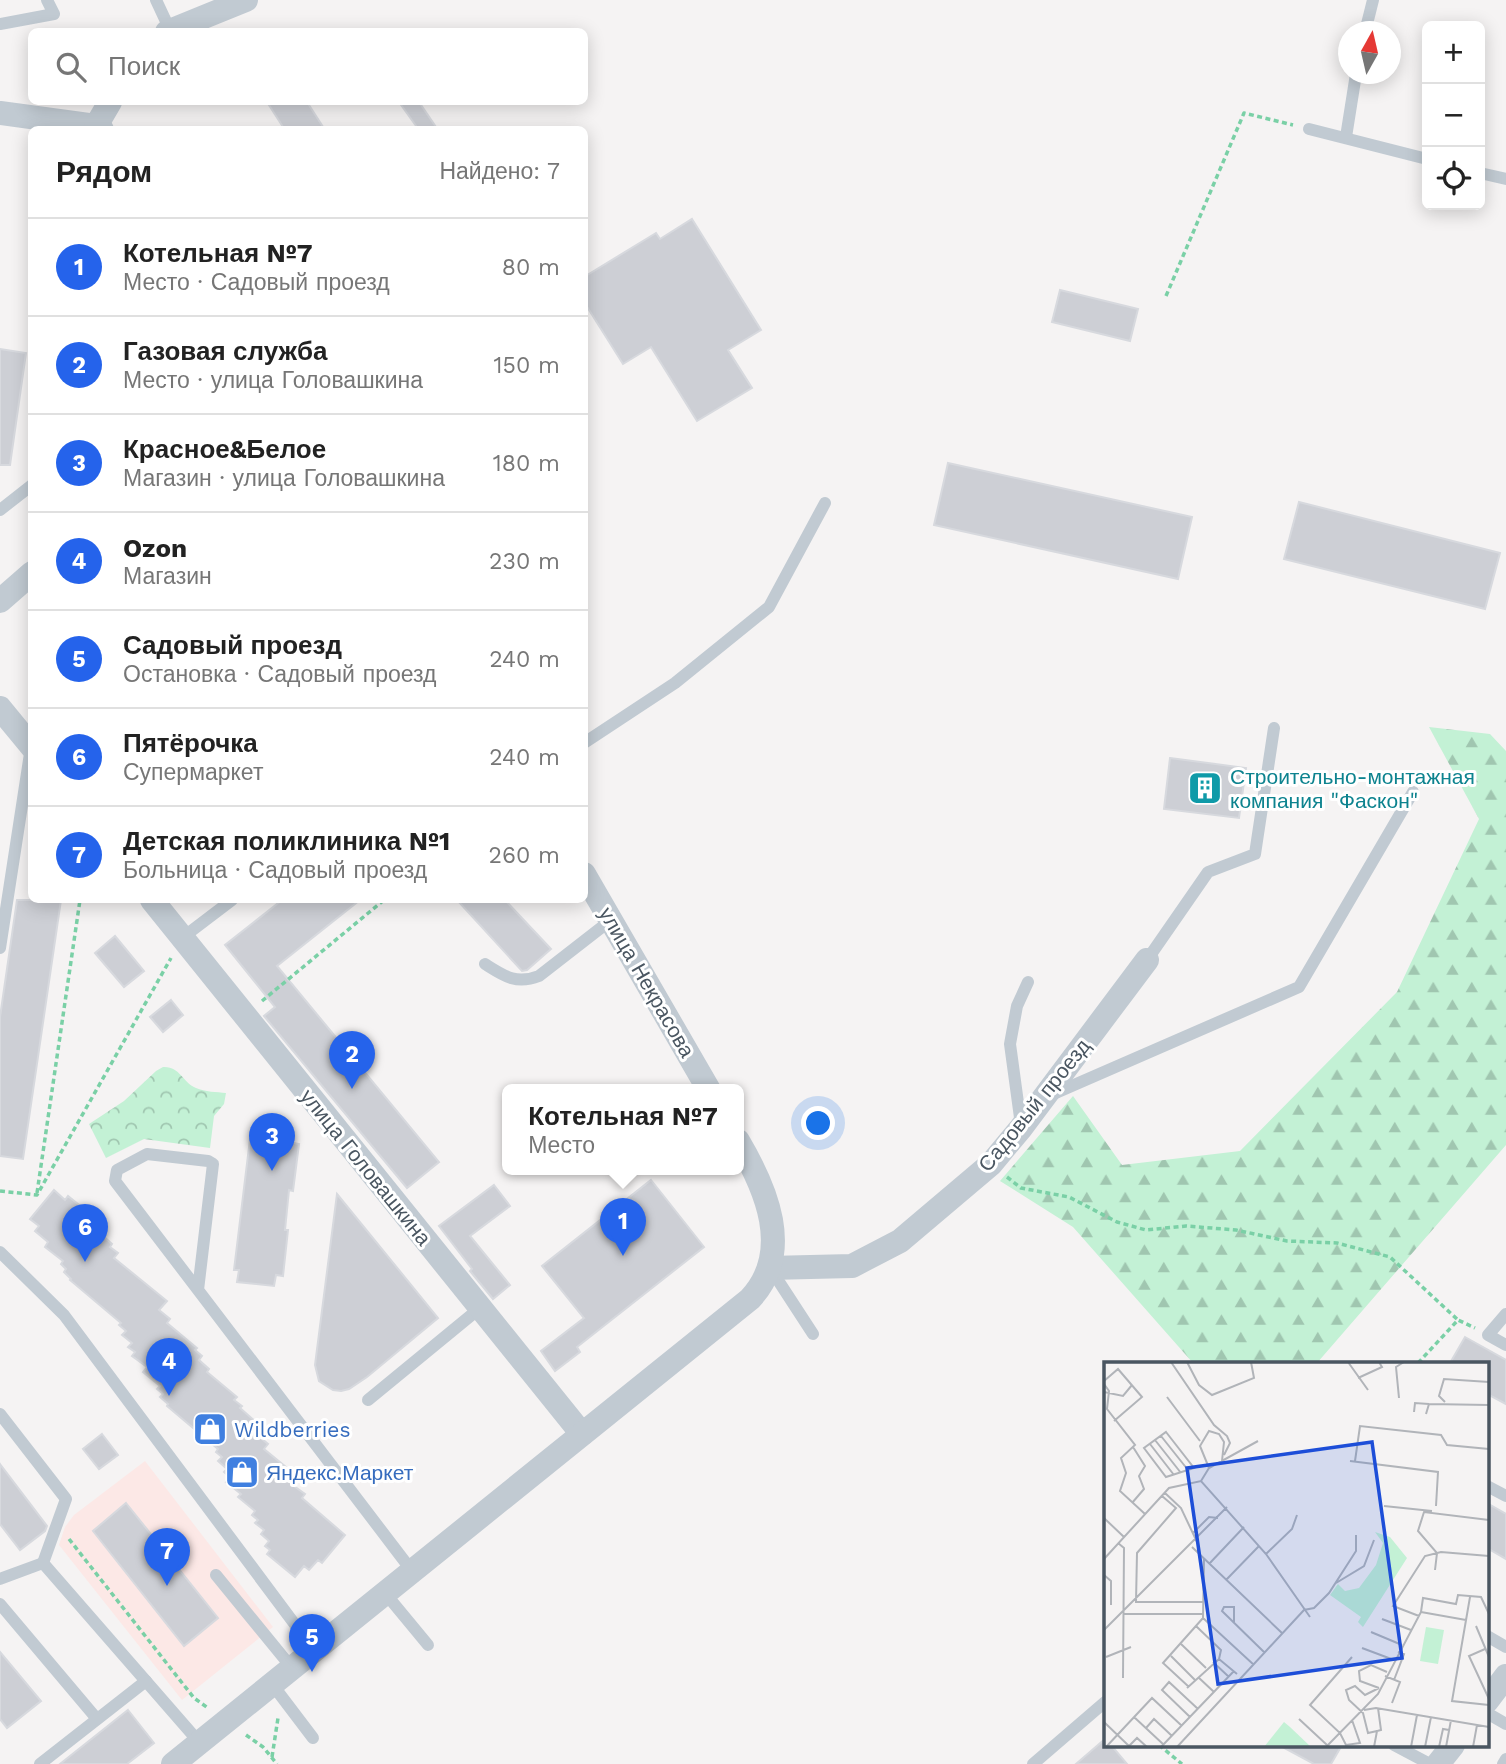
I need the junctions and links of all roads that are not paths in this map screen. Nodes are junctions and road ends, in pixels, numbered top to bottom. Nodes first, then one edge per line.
1 (47, 0) edge
2 (156, 0) edge
3 (246, 0) edge
4 (1373, 0) edge
5 (2, 20) edge
6 (1368, 21) edge
7 (168, 28) edge
8 (176, 28) edge
9 (1354, 84) edge
10 (109, 105) edge
11 (0, 113) edge
12 (86, 126) edge
13 (100, 126) edge
14 (1309, 129) road end
15 (1346, 137) junction
16 (1422, 158) edge
17 (1485, 174) edge
18 (1506, 180) edge
19 (28, 488) edge
20 (825, 503) dead end
21 (0, 510) edge
22 (28, 576) edge
23 (0, 601) edge
24 (0, 708) edge
25 (1274, 728) dead end
26 (588, 740) edge
27 (28, 743) edge
28 (28, 766) edge
29 (1413, 792) dead end
30 (588, 881) edge
31 (154, 903) edge
32 (228, 903) edge
33 (611, 920) junction
34 (182, 938) junction
35 (0, 948) edge
36 (1147, 960) joint
37 (485, 964) dead end
38 (1028, 982) dead end
39 (706, 1084) edge
40 (1043, 1098) junction
41 (1021, 1128) junction
42 (744, 1151) edge
43 (0, 1252) edge
44 (769, 1268) junction
45 (198, 1290) junction
46 (480, 1308) junction
47 (1506, 1314) edge
48 (813, 1334) dead end
49 (1506, 1345) edge
50 (368, 1400) dead end
51 (0, 1414) edge
52 (582, 1434) junction
53 (1488, 1487) edge
54 (1506, 1496) edge
55 (43, 1563) junction
56 (412, 1571) junction
57 (216, 1575) dead end
58 (0, 1579) edge
59 (386, 1592) junction
60 (0, 1604) edge
61 (1488, 1637) edge
62 (428, 1645) dead end
63 (1506, 1647) edge
64 (314, 1650) junction
65 (292, 1668) junction
66 (1506, 1676) edge
67 (146, 1681) junction
68 (278, 1693) junction
69 (1488, 1700) edge
70 (1104, 1703) edge
71 (1488, 1714) edge
72 (97, 1719) junction
73 (1506, 1724) edge
74 (313, 1738) dead end
75 (199, 1742) junction
76 (1396, 1746) edge
77 (1452, 1746) edge
78 (1506, 1759) edge
79 (40, 1764) edge
80 (173, 1764) edge
81 (1033, 1764) edge
82 (1430, 1764) edge
83 (1438, 1764) edge
84 (1503, 1764) edge

1 - 5 lane
2 - 7 lane
3 - 8 street
4 - 6 lane
9 - 15 lane
10 - 13 street
11 - 12 street
14 - 15 lane
15 - 16 lane
17 - 18 lane
19 - 21 lane
20 - 26 lane
22 - 23 street
24 - 27 street
25 - 36 lane
28 - 35 lane
29 - 40 lane
30 - 33 street, улица Некрасова
31 - 34 street, улица Головашкина
32 - 34 lane
33 - 37 lane
33 - 39 street, улица Некрасова
34 - 46 street, улица Головашкина
36 - 40 street, Садовый проезд
38 - 41 lane
40 - 41 street, Садовый проезд
41 - 44 street, Садовый проезд
42 - 44 street
43 - 64 lane
44 - 48 lane
44 - 52 street
45 - 45 lane
45 - 56 lane
46 - 50 lane
46 - 52 street, улица Головашкина
47 - 49 lane
51 - 55 lane
52 - 56 street
53 - 54 lane
55 - 58 lane
55 - 67 lane
56 - 59 street
57 - 65 lane
59 - 62 lane
59 - 64 street
60 - 72 lane
61 - 63 lane
64 - 65 street
65 - 68 street
66 - 69 street
67 - 72 lane
67 - 75 lane
68 - 74 lane
68 - 75 street
70 - 81 lane
71 - 73 lane
72 - 79 lane
75 - 80 street
76 - 82 lane
77 - 83 street
78 - 84 lane

